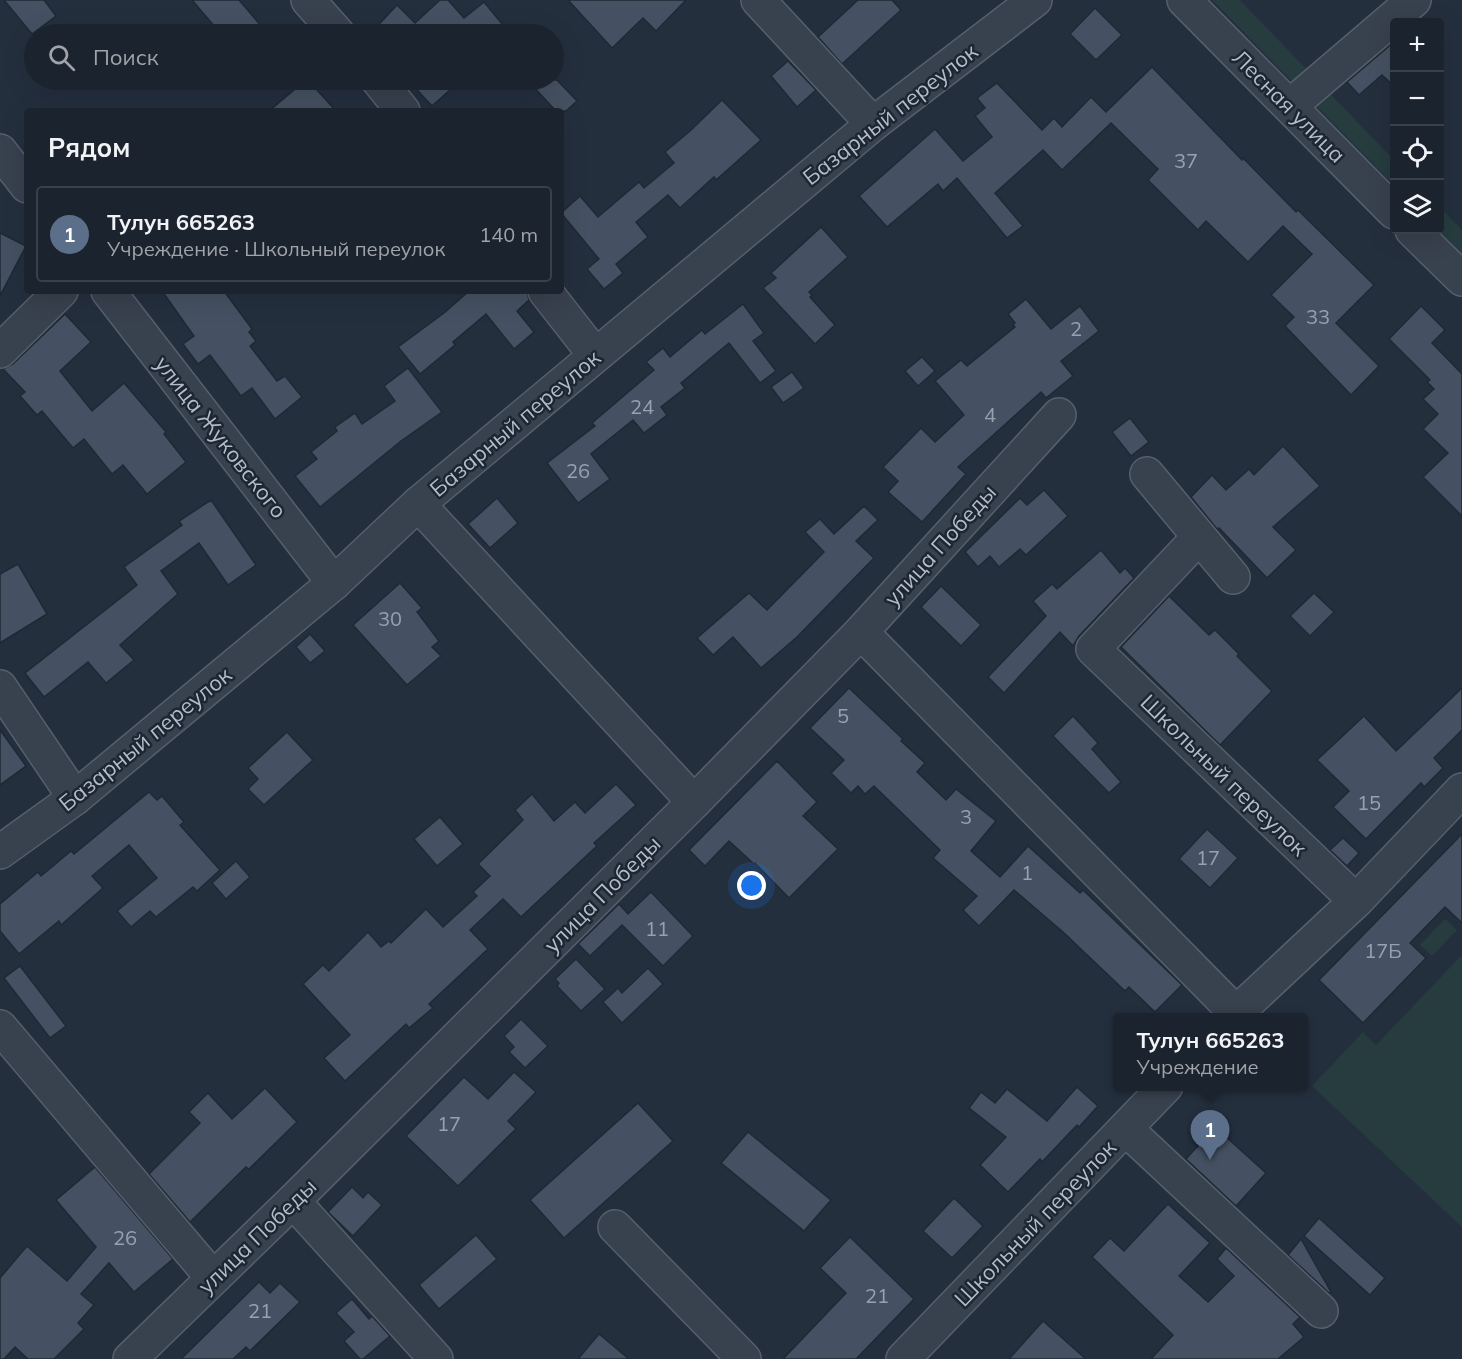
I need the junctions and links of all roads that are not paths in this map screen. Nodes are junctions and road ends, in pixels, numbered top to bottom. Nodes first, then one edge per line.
1 (308, 0) edge
2 (758, 0) edge
3 (1035, 0) edge
4 (1184, 0) edge
5 (1414, 0) edge
6 (329, 24) edge
7 (386, 90) edge
8 (1290, 106) junction
9 (401, 108) edge
10 (873, 124) junction
11 (0, 151) edge
12 (24, 182) edge
13 (1390, 207) edge
14 (1416, 234) edge
15 (1462, 279) edge
16 (58, 294) edge
17 (110, 294) edge
18 (547, 294) edge
19 (0, 351) edge
20 (595, 355) junction
21 (1059, 414) dead end
22 (1147, 474) dead end
23 (418, 504) junction
24 (1198, 537) junction
25 (1233, 577) dead end
26 (334, 583) junction
27 (861, 632) junction
28 (0, 687) edge
29 (1462, 790) edge
30 (75, 798) junction
31 (694, 802) junction
32 (0, 852) edge
33 (1356, 901) junction
34 (1232, 1013) edge
35 (1236, 1013) edge
36 (0, 1027) edge
37 (1161, 1091) edge
38 (1126, 1129) junction
39 (293, 1201) junction
40 (615, 1227) dead end
41 (213, 1278) junction
42 (1321, 1311) dead end
43 (130, 1359) edge
44 (436, 1359) edge
45 (744, 1359) edge
46 (903, 1359) edge

1 - 6 street
2 - 10 street
3 - 10 street, Базарный переулок
4 - 8 street, Лесная улица
5 - 8 street
7 - 9 street
8 - 13 street, Лесная улица
10 - 20 street, Базарный переулок
11 - 12 street
14 - 15 street
16 - 19 street
17 - 26 street, улица Жуковского
18 - 20 street
20 - 23 street, Базарный переулок
21 - 27 street, улица Победы
22 - 24 street
23 - 26 street, Базарный переулок
23 - 31 street
24 - 25 street
24 - 33 street, Школьный переулок
26 - 30 street, Базарный переулок
27 - 31 street, улица Победы
27 - 34 street
28 - 30 street
29 - 33 street
30 - 32 street, Базарный переулок
31 - 39 street, улица Победы
33 - 35 street
36 - 41 street
37 - 38 street, Школьный переулок
38 - 42 street
38 - 46 street, Школьный переулок
39 - 41 street, улица Победы
39 - 44 street
40 - 45 street
41 - 43 street, улица Победы

